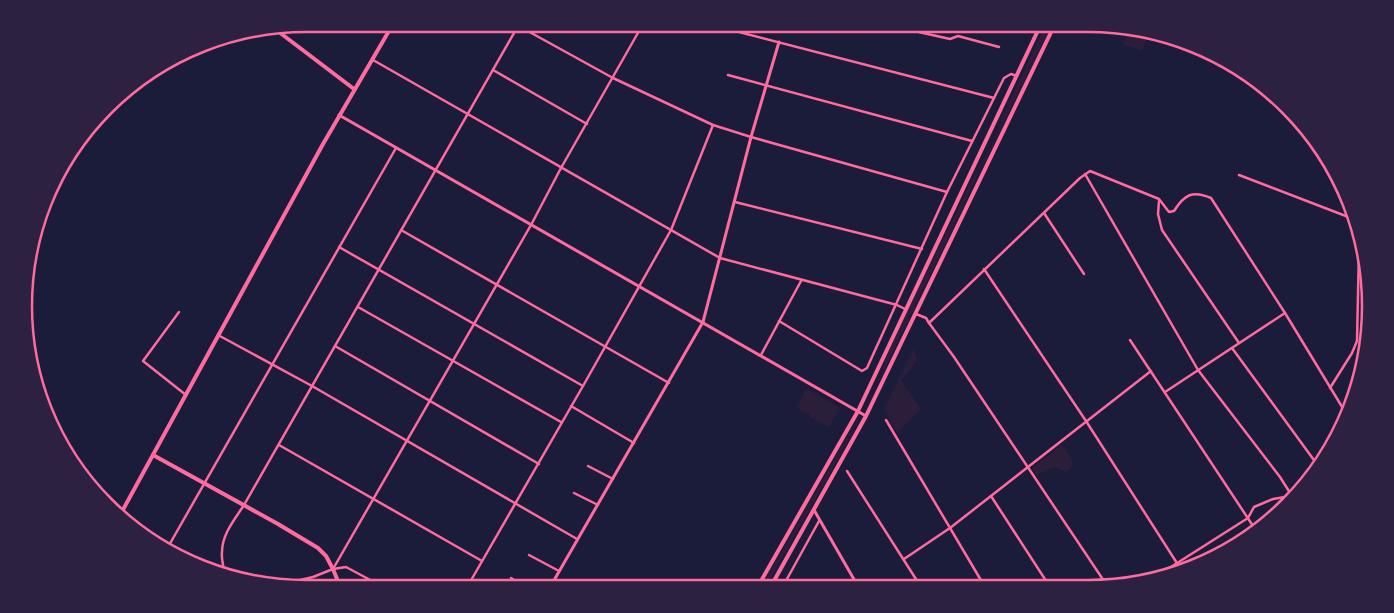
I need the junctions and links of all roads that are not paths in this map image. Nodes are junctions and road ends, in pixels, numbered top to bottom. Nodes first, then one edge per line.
1 (388, 32) edge
2 (512, 32) edge
3 (529, 32) edge
4 (639, 32) edge
5 (739, 32) edge
6 (919, 32) edge
7 (1037, 32) edge
8 (1051, 32) edge
9 (281, 34) edge
10 (778, 42) junction
11 (998, 47) dead end
12 (373, 60) junction
13 (493, 70) junction
14 (728, 75) dead end
15 (1017, 76) junction
16 (613, 78) junction
17 (766, 86) junction
18 (354, 89) junction
19 (994, 98) junction
20 (339, 115) junction
21 (468, 115) junction
22 (587, 124) junction
23 (713, 124) junction
24 (751, 137) junction
25 (972, 141) junction
26 (396, 148) junction
27 (561, 168) junction
28 (974, 168) junction
29 (436, 170) junction
30 (984, 172) junction
31 (1085, 174) junction
32 (1239, 175) dead end
33 (948, 192) junction
34 (1159, 199) junction
35 (735, 202) junction
36 (1044, 213) junction
37 (1346, 216) edge
38 (531, 225) junction
39 (401, 230) junction
40 (671, 230) junction
41 (339, 247) junction
42 (922, 249) junction
43 (720, 258) junction
44 (379, 268) junction
45 (1359, 268) edge
46 (984, 269) junction
47 (1084, 274) dead end
48 (801, 281) junction
49 (496, 284) junction
50 (640, 287) junction
51 (897, 305) junction
52 (358, 307) junction
53 (905, 309) junction
54 (179, 312) dead end
55 (915, 313) junction
56 (1285, 313) junction
57 (779, 321) junction
58 (703, 322) junction
59 (474, 323) junction
60 (930, 323) junction
61 (218, 335) junction
62 (1130, 340) dead end
63 (1239, 343) junction
64 (335, 346) junction
65 (605, 348) junction
66 (1232, 348) junction
67 (760, 355) junction
68 (452, 361) junction
69 (273, 364) junction
70 (1198, 370) junction
71 (1151, 371) junction
72 (668, 383) junction
73 (312, 386) junction
74 (583, 386) junction
75 (1330, 388) junction
76 (1165, 392) junction
77 (186, 395) junction
78 (429, 402) junction
79 (571, 406) junction
80 (1342, 408) edge
81 (858, 411) junction
82 (866, 416) junction
83 (886, 420) dead end
84 (562, 422) junction
85 (1086, 422) junction
86 (406, 441) junction
87 (634, 443) junction
88 (279, 445) junction
89 (153, 455) junction
90 (1314, 460) edge
91 (539, 464) junction
92 (588, 466) dead end
93 (1028, 468) junction
94 (848, 472) dead end
95 (613, 479) junction
96 (205, 483) junction
97 (574, 492) dead end
98 (1289, 492) edge
99 (991, 496) junction
100 (1284, 497) edge
101 (374, 500) junction
102 (516, 503) junction
103 (244, 505) junction
104 (598, 505) junction
105 (123, 510) edge
106 (814, 510) junction
107 (1248, 518) junction
108 (819, 521) junction
109 (1253, 525) edge
110 (950, 528) junction
111 (578, 540) junction
112 (170, 544) edge
113 (529, 555) dead end
114 (904, 559) junction
115 (482, 561) junction
116 (1177, 563) junction
117 (223, 568) edge
118 (1169, 568) edge
119 (333, 569) junction
120 (559, 571) junction
121 (511, 578) dead end
122 (300, 580) edge
123 (337, 580) edge
124 (370, 580) edge
125 (471, 580) edge
126 (514, 580) edge
127 (554, 580) edge
128 (762, 580) edge
129 (775, 580) edge
130 (787, 580) edge
131 (854, 580) edge
132 (917, 580) edge
133 (981, 580) edge
134 (1045, 580) edge
135 (1103, 580) edge

1 - 12 main road
2 - 13 street
3 - 16 street
4 - 16 street
5 - 10 street
6 - 11 street
7 - 15 main road
8 - 30 main road
9 - 18 main road
10 - 17 street
10 - 19 street
12 - 18 main road
12 - 21 street
13 - 21 street
13 - 22 street
14 - 17 street
15 - 19 street
15 - 28 main road
16 - 22 street
16 - 23 street
17 - 24 street
17 - 25 street
18 - 20 main road
19 - 25 street
20 - 26 street
20 - 61 main road
21 - 27 street
21 - 29 street
22 - 27 street
23 - 24 street
23 - 40 street
24 - 33 street
24 - 35 street
25 - 33 street
26 - 29 street
26 - 41 street
27 - 38 street
27 - 40 street
28 - 30 main road
28 - 53 main road
29 - 38 street
29 - 39 street
30 - 55 main road
31 - 34 street
31 - 36 street
31 - 70 street
32 - 37 street
33 - 42 street
34 - 56 street
34 - 63 street
35 - 42 street
35 - 43 street
36 - 46 street
36 - 47 street
38 - 49 street
38 - 50 street
39 - 44 street
39 - 49 street
40 - 43 street
40 - 50 street
41 - 44 street
41 - 69 street
42 - 51 street
43 - 48 street
43 - 58 street
44 - 52 street
44 - 59 street
45 - 75 street
46 - 60 street
46 - 85 street
48 - 51 street
48 - 57 street
49 - 59 street
49 - 65 street
50 - 58 street
50 - 65 street
51 - 53 street
51 - 57 street
52 - 64 street
52 - 68 street
53 - 81 main road
54 - 77 street
55 - 60 street
55 - 82 main road
56 - 63 street
56 - 75 street
57 - 67 street
58 - 67 street
58 - 72 street
59 - 68 street
59 - 74 street
60 - 93 street
61 - 69 street
61 - 77 main road
62 - 71 street
63 - 66 street
64 - 73 street
64 - 78 street
65 - 72 street
65 - 74 street
66 - 70 street
66 - 90 street
67 - 81 street
68 - 78 street
68 - 84 street
69 - 73 street
69 - 96 street
70 - 76 street
70 - 98 street
71 - 76 street
71 - 85 street
72 - 87 street
73 - 86 street
73 - 88 street
74 - 79 street
75 - 80 street
76 - 107 street
77 - 89 main road
78 - 86 street
78 - 91 street
79 - 84 street
79 - 87 street
81 - 82 street
81 - 128 main road
82 - 106 main road
83 - 110 street
84 - 91 street
85 - 93 street
85 - 116 street
86 - 101 street
86 - 102 street
87 - 95 street
88 - 101 street
88 - 103 street
89 - 96 main road
89 - 105 main road
91 - 102 street
92 - 95 street
93 - 99 street
93 - 135 street
94 - 114 street
95 - 104 street
96 - 103 main road
96 - 112 street
97 - 104 street
99 - 110 street
99 - 134 street
100 - 107 street
101 - 115 street
101 - 119 street
102 - 111 street
102 - 115 street
103 - 117 street
103 - 119 main road
104 - 111 street
106 - 108 street
106 - 129 main road
107 - 109 street
107 - 116 street
108 - 130 street
108 - 131 street
110 - 114 street
110 - 133 street
111 - 120 street
113 - 120 street
114 - 132 street
115 - 125 street
116 - 118 street
119 - 122 street
119 - 123 main road
119 - 124 street
120 - 127 street
121 - 126 street

